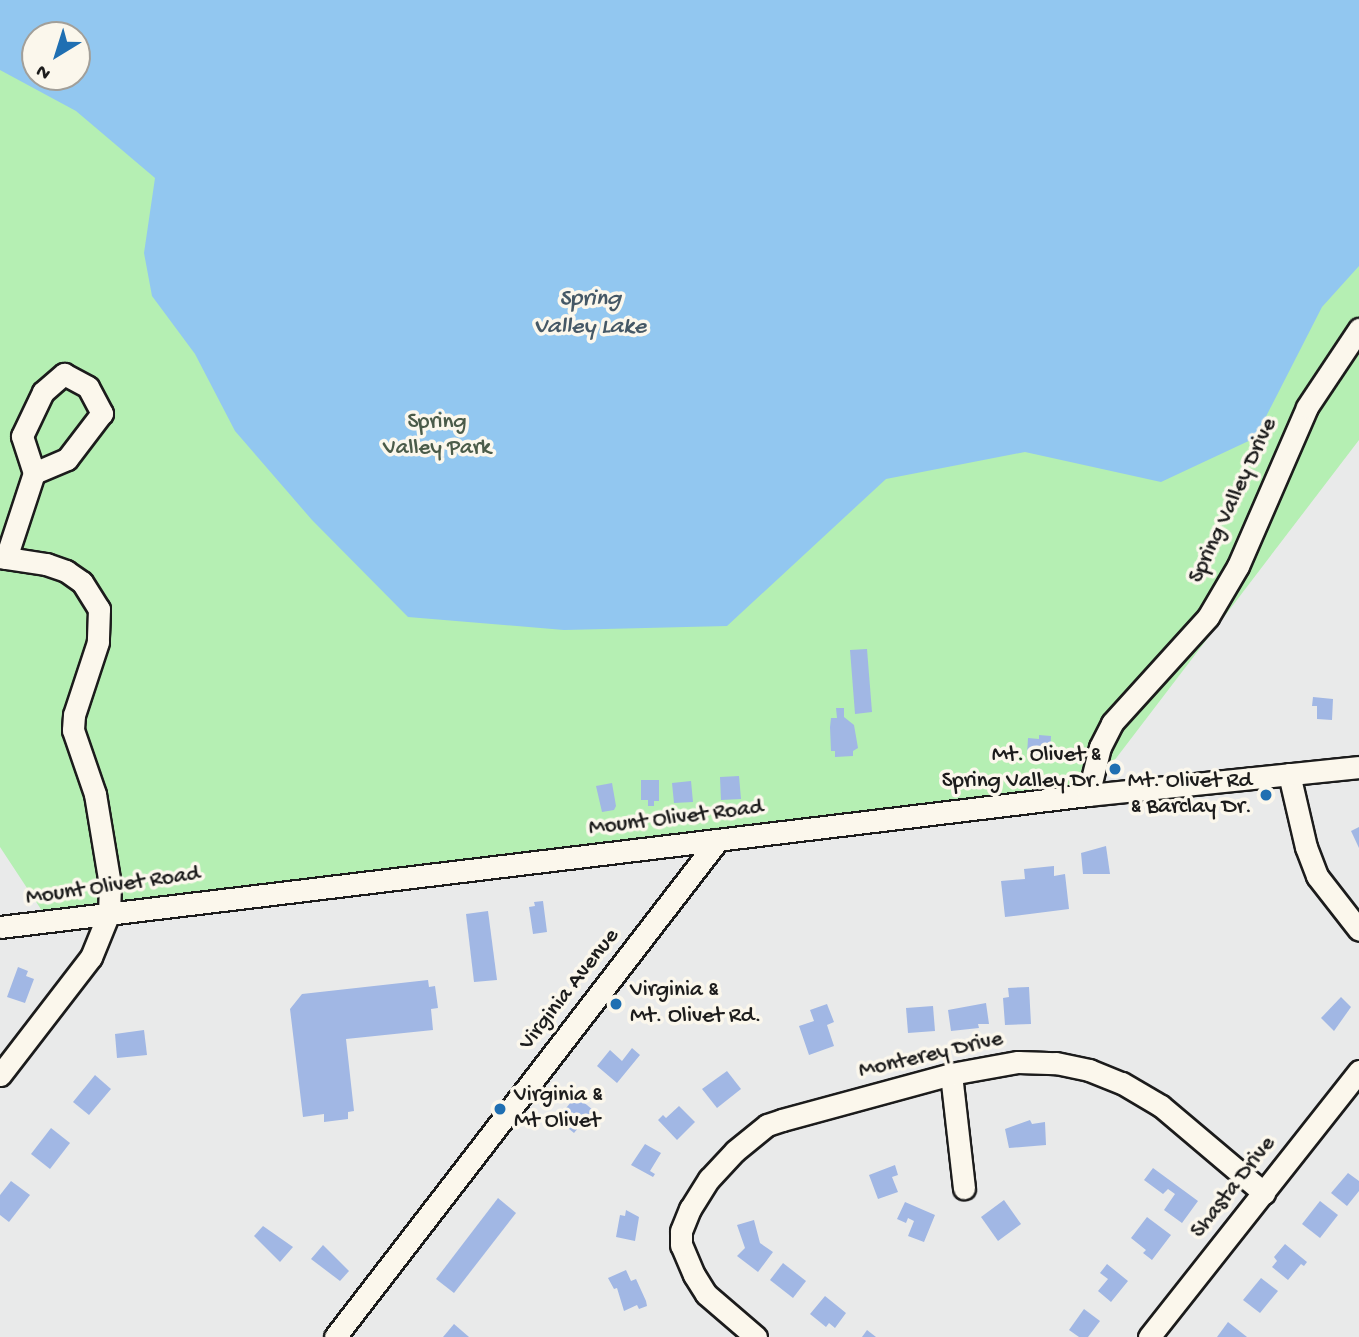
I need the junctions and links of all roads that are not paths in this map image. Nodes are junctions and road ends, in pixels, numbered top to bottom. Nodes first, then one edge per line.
1 (1359, 329) edge
2 (34, 473) junction
3 (3, 558) edge
4 (1359, 767) edge
5 (1289, 774) junction
6 (1088, 795) junction
7 (718, 840) junction
8 (109, 912) junction
9 (0, 927) edge
10 (1359, 930) edge
11 (1359, 1071) edge
12 (951, 1074) junction
13 (0, 1075) edge
14 (964, 1188) dead end
15 (1264, 1193) junction
16 (338, 1336) edge
17 (756, 1337) edge
18 (1149, 1337) edge

1 - 6 street, Spring Valley Drive
2 - 2 street
2 - 3 street
3 - 8 street
4 - 5 street, Mount Olivet Road
5 - 6 street, Mount Olivet Road
5 - 10 street
6 - 7 street, Mount Olivet Road
7 - 8 street, Mount Olivet Road
7 - 16 street, Virginia Avenue
8 - 9 street, Mount Olivet Road
8 - 13 street
11 - 15 street, Shasta Drive
12 - 14 street
12 - 15 street, Monterey Drive
12 - 17 street, Monterey Drive
15 - 18 street, Shasta Drive

